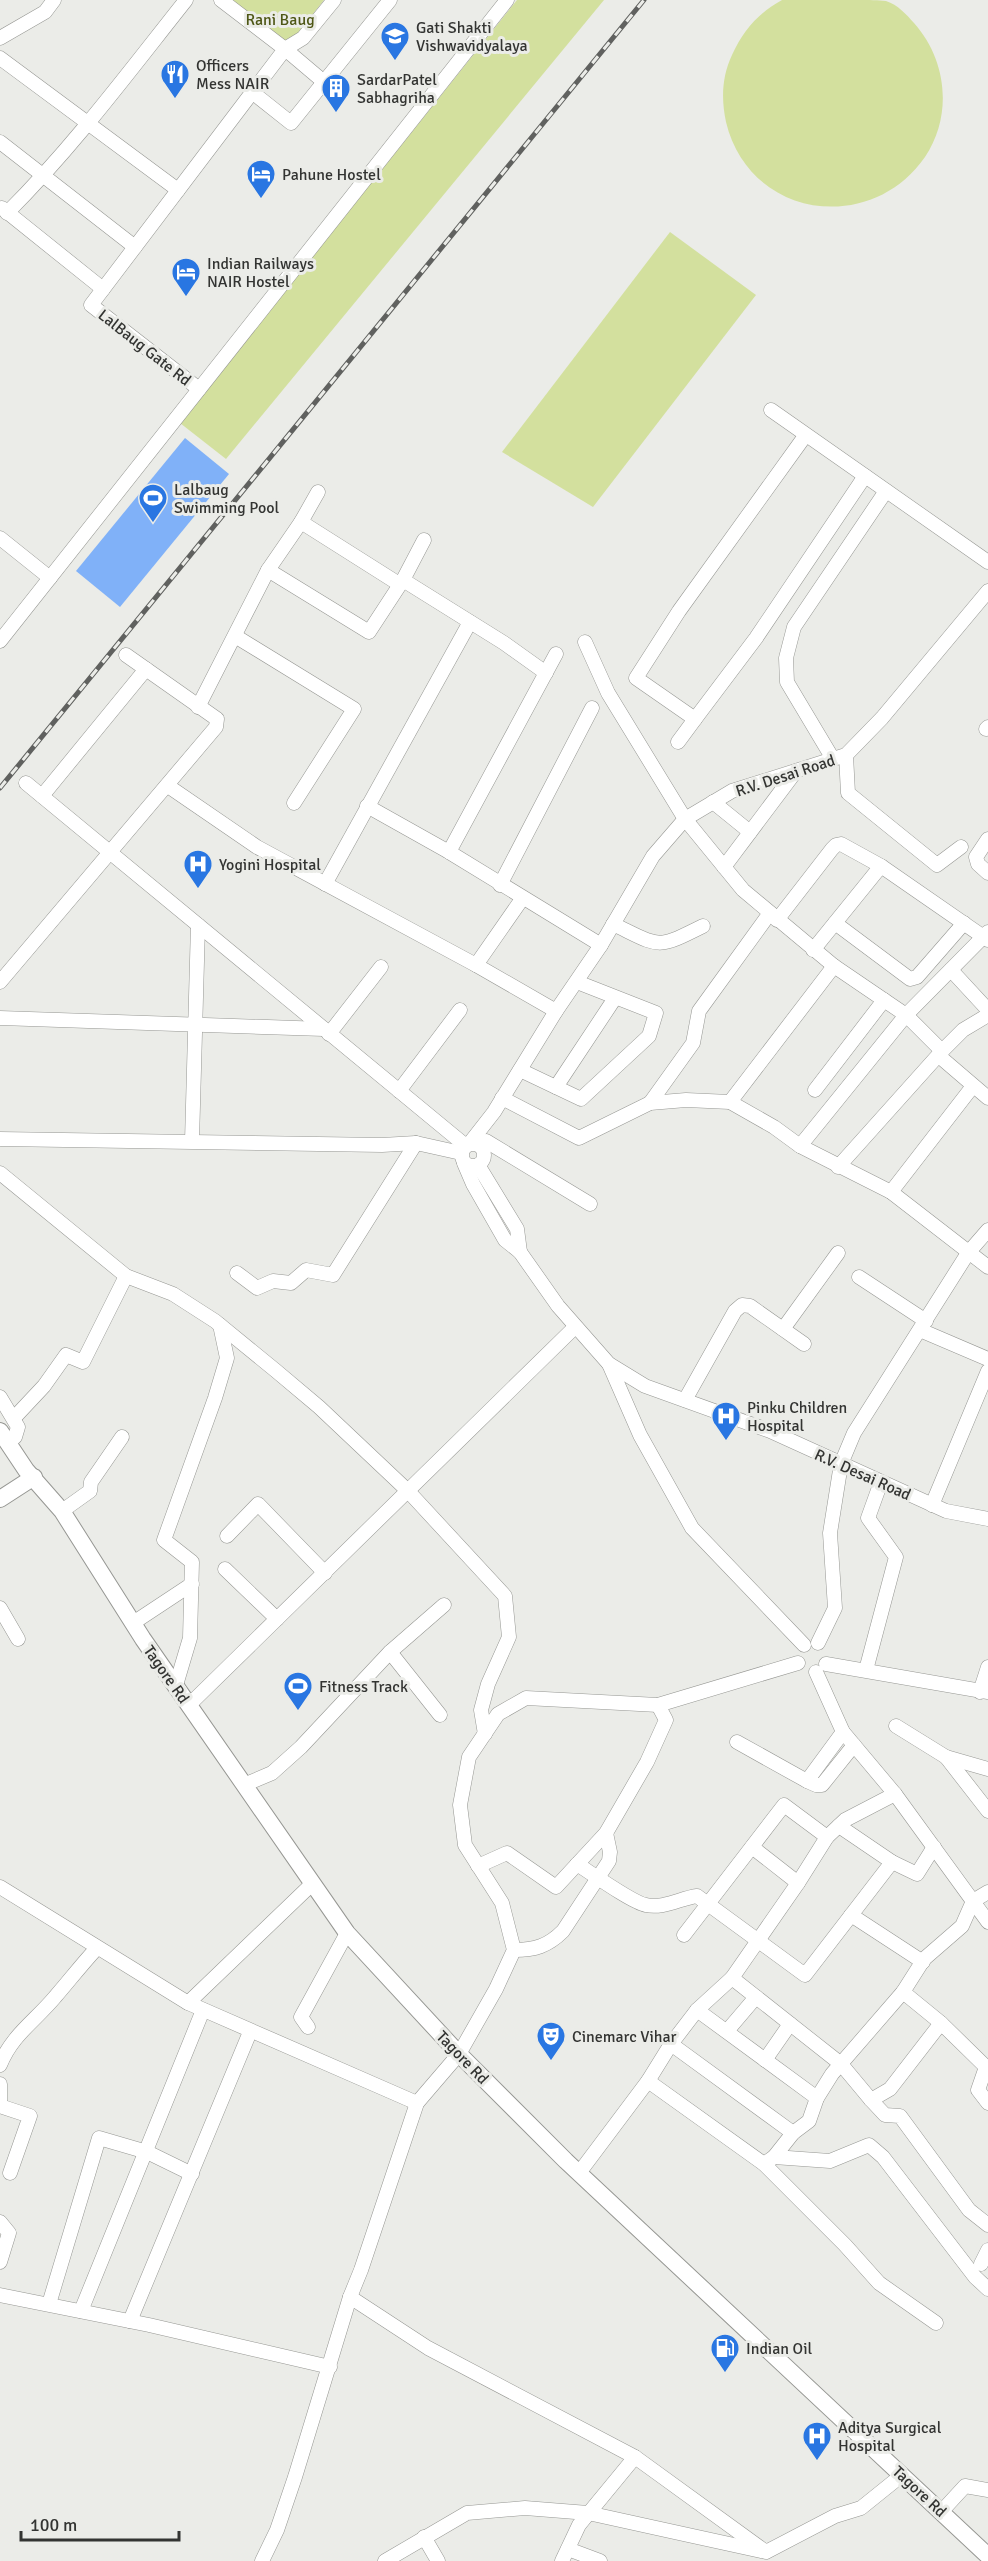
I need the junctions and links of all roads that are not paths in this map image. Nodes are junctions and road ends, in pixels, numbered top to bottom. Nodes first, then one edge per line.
1 (54, 0) edge
2 (186, 0) edge
3 (221, 0) edge
4 (334, 0) edge
5 (390, 0) edge
6 (507, 0) edge
7 (513, 0) edge
8 (0, 38) edge
9 (285, 49) junction
10 (2, 62) edge
11 (457, 63) junction
12 (324, 82) junction
13 (252, 92) junction
14 (89, 123) junction
15 (0, 142) edge
16 (44, 176) junction
17 (178, 190) junction
18 (3, 210) edge
19 (135, 247) junction
20 (103, 290) junction
21 (199, 389) junction
22 (771, 410) dead end
23 (805, 436) junction
24 (865, 476) junction
25 (886, 491) junction
26 (318, 492) dead end
27 (301, 522) junction
28 (0, 538) edge
29 (424, 540) dead end
30 (988, 562) edge
31 (268, 570) junction
32 (50, 578) junction
33 (401, 582) junction
34 (988, 591) edge
35 (470, 622) junction
36 (236, 636) junction
37 (0, 641) edge
38 (585, 642) dead end
39 (556, 654) dead end
40 (126, 655) dead end
41 (146, 669) junction
42 (546, 673) junction
43 (198, 706) junction
44 (592, 708) dead end
45 (696, 719) junction
46 (678, 742) dead end
47 (846, 754) junction
48 (832, 759) junction
49 (796, 771) junction
50 (26, 783) dead end
51 (168, 786) junction
52 (42, 796) junction
53 (713, 802) junction
54 (294, 803) dead end
55 (367, 806) junction
56 (685, 819) junction
57 (750, 832) junction
58 (988, 839) edge
59 (961, 847) dead end
60 (109, 851) junction
61 (448, 852) junction
62 (881, 866) junction
63 (724, 867) junction
64 (986, 869) edge
65 (325, 884) junction
66 (500, 885) junction
67 (522, 899) junction
68 (773, 916) junction
69 (835, 923) junction
70 (964, 923) junction
71 (613, 924) junction
72 (198, 925) junction
73 (704, 926) dead end
74 (987, 936) edge
75 (601, 945) junction
76 (813, 950) junction
77 (476, 965) junction
78 (834, 966) junction
79 (381, 967) dead end
80 (951, 970) junction
81 (0, 982) edge
82 (577, 982) junction
83 (615, 998) junction
84 (884, 1000) junction
85 (460, 1010) dead end
86 (988, 1010) edge
87 (556, 1011) junction
88 (906, 1015) junction
89 (988, 1015) edge
90 (0, 1018) edge
91 (196, 1023) junction
92 (327, 1031) junction
93 (940, 1053) junction
94 (520, 1070) junction
95 (973, 1086) junction
96 (556, 1087) junction
97 (815, 1090) dead end
98 (399, 1091) junction
99 (502, 1098) junction
100 (988, 1098) edge
101 (730, 1102) junction
102 (650, 1103) junction
103 (494, 1112) junction
104 (0, 1139) edge
105 (192, 1141) junction
106 (416, 1143) junction
107 (484, 1145) junction
108 (800, 1146) junction
109 (468, 1154) junction
110 (838, 1167) junction
111 (0, 1173) edge
112 (891, 1192) junction
113 (590, 1204) dead end
114 (988, 1230) edge
115 (838, 1253) dead end
116 (968, 1253) junction
117 (988, 1267) edge
118 (237, 1273) dead end
119 (126, 1276) junction
120 (859, 1277) dead end
121 (220, 1325) junction
122 (923, 1326) junction
123 (575, 1327) junction
124 (783, 1329) junction
125 (804, 1344) dead end
126 (988, 1359) edge
127 (609, 1365) junction
128 (988, 1371) edge
129 (0, 1397) edge
130 (685, 1400) junction
131 (6, 1432) edge
132 (122, 1437) dead end
133 (841, 1464) junction
134 (34, 1477) junction
135 (881, 1482) junction
136 (408, 1491) junction
137 (0, 1499) edge
138 (932, 1505) junction
139 (62, 1511) junction
140 (988, 1519) edge
141 (227, 1536) dead end
142 (225, 1569) dead end
143 (324, 1573) junction
144 (192, 1584) junction
145 (444, 1605) dead end
146 (0, 1608) edge
147 (277, 1619) junction
148 (133, 1623) junction
149 (18, 1639) dead end
150 (818, 1643) junction
151 (804, 1645) junction
152 (390, 1652) junction
153 (798, 1663) junction
154 (988, 1667) edge
155 (821, 1668) junction
156 (866, 1670) junction
157 (177, 1688) junction
158 (984, 1692) edge
159 (189, 1705) junction
160 (658, 1705) junction
161 (440, 1715) dead end
162 (896, 1726) dead end
163 (843, 1732) junction
164 (485, 1734) junction
165 (736, 1742) dead end
166 (854, 1745) junction
167 (946, 1757) junction
168 (988, 1769) edge
169 (807, 1781) junction
170 (244, 1785) junction
171 (895, 1794) junction
172 (988, 1811) edge
173 (839, 1826) junction
174 (606, 1833) junction
175 (827, 1837) junction
176 (752, 1846) junction
177 (934, 1847) junction
178 (891, 1862) junction
179 (577, 1864) junction
180 (478, 1866) junction
181 (598, 1877) junction
182 (798, 1883) junction
183 (312, 1884) junction
184 (0, 1887) edge
185 (988, 1892) edge
186 (973, 1901) junction
187 (708, 1903) junction
188 (851, 1915) junction
189 (988, 1922) edge
190 (347, 1932) junction
191 (684, 1935) dead end
192 (757, 1942) junction
193 (97, 1948) junction
194 (514, 1950) junction
195 (923, 1962) junction
196 (732, 1978) junction
197 (903, 1992) junction
198 (756, 1997) junction
199 (188, 2003) junction
200 (203, 2010) junction
201 (697, 2010) junction
202 (941, 2023) junction
203 (790, 2024) junction
204 (308, 2027) dead end
205 (727, 2031) junction
206 (250, 2032) junction
207 (671, 2044) junction
208 (459, 2054) junction
209 (765, 2060) junction
210 (842, 2064) junction
211 (0, 2065) edge
212 (987, 2068) edge
213 (648, 2081) junction
214 (0, 2084) edge
215 (817, 2098) junction
216 (871, 2100) junction
217 (417, 2103) junction
218 (988, 2103) edge
219 (0, 2106) edge
220 (793, 2133) junction
221 (147, 2152) junction
222 (769, 2160) junction
223 (10, 2173) dead end
224 (579, 2173) junction
225 (192, 2174) junction
226 (0, 2222) edge
227 (988, 2225) edge
228 (988, 2250) edge
229 (0, 2262) edge
230 (981, 2264) dead end
231 (988, 2289) edge
232 (0, 2295) edge
233 (350, 2297) junction
234 (49, 2304) junction
235 (81, 2311) junction
236 (130, 2321) junction
237 (936, 2323) dead end
238 (330, 2367) junction
239 (635, 2457) junction
240 (902, 2475) junction
241 (988, 2490) edge
242 (942, 2511) junction
243 (588, 2513) junction
244 (424, 2537) junction
245 (565, 2555) edge
246 (988, 2556) edge
247 (765, 2557) edge
248 (262, 2561) edge
249 (385, 2561) edge
250 (438, 2561) edge
251 (600, 2561) edge

1 - 8 street
2 - 14 street
3 - 9 street
4 - 9 street
5 - 12 street
6 - 11 street
7 - 11 street
9 - 12 street
9 - 13 street
10 - 14 street
11 - 21 street
12 - 13 street
13 - 17 street
14 - 16 street
14 - 17 street
15 - 16 street
16 - 18 street
16 - 19 street
17 - 19 street
18 - 20 street
19 - 20 street
20 - 21 street, LalBaug Gate Rd
21 - 32 street
22 - 23 street
23 - 24 street
23 - 45 street
24 - 25 street
24 - 45 street
25 - 30 street
25 - 48 street
26 - 27 street
27 - 31 street
27 - 33 street
28 - 32 street
29 - 33 street
31 - 33 street
31 - 36 street
32 - 37 street
33 - 35 street
34 - 47 street, R.V. Desai Road
35 - 42 street
35 - 55 street
36 - 43 street
36 - 54 street
38 - 56 street
39 - 42 street
40 - 41 street
41 - 43 street
41 - 52 street
42 - 61 street
43 - 51 street
44 - 66 street
45 - 46 street
47 - 48 street, R.V. Desai Road
47 - 59 street
48 - 49 street, R.V. Desai Road
49 - 53 street, R.V. Desai Road
49 - 57 street
50 - 52 street
51 - 60 street
51 - 65 street
52 - 60 street
53 - 56 street, R.V. Desai Road
53 - 57 street
55 - 61 street
55 - 65 street
56 - 63 street
56 - 71 street, R.V. Desai Road
57 - 63 street
58 - 64 street
60 - 72 street
60 - 81 street
61 - 66 street
62 - 68 street
62 - 69 street
62 - 70 street
63 - 68 street
65 - 77 street
66 - 67 street
67 - 75 street
67 - 77 street
68 - 76 street
68 - 102 street
69 - 70 street
69 - 76 street
70 - 74 street
71 - 73 street
71 - 75 street, R.V. Desai Road
72 - 91 street
72 - 92 street
74 - 80 street
75 - 82 street, R.V. Desai Road
76 - 78 street
77 - 87 street
78 - 84 street
78 - 101 street
79 - 92 street
80 - 86 street
80 - 88 street
82 - 83 street
82 - 87 street, R.V. Desai Road
83 - 96 street
83 - 96 street
84 - 88 street
84 - 97 street
85 - 98 street
87 - 94 street, R.V. Desai Road
88 - 93 street
88 - 108 street
89 - 93 street
90 - 91 street
91 - 92 street
91 - 105 street
92 - 98 street
93 - 95 street
93 - 110 street
94 - 96 street
94 - 99 street, R.V. Desai Road
95 - 100 street
95 - 112 street
98 - 109 street
99 - 102 street
99 - 103 street, R.V. Desai Road
101 - 102 street
101 - 108 street
103 - 107 street, R.V. Desai Road
103 - 109 street, R.V. Desai Road
104 - 105 street
105 - 106 street
106 - 109 street
106 - 118 street
107 - 109 street
107 - 113 street
108 - 110 street
109 - 123 street, R.V. Desai Road
110 - 112 street
111 - 119 street
112 - 116 street
114 - 116 street
115 - 124 street
116 - 117 street
116 - 122 street
119 - 121 street
119 - 131 street
120 - 122 street
121 - 136 street
121 - 144 street
122 - 126 street
122 - 133 street
123 - 127 street, R.V. Desai Road
123 - 136 street
124 - 125 street
124 - 130 street
127 - 130 street, R.V. Desai Road
127 - 151 street
128 - 138 street
129 - 131 street
130 - 133 street, R.V. Desai Road
131 - 134 main road, Tagore Rd
132 - 139 street
133 - 135 street, R.V. Desai Road
133 - 150 street
134 - 137 main road
134 - 139 main road, Tagore Rd
135 - 138 street, R.V. Desai Road
135 - 156 street
136 - 143 street
136 - 164 street
138 - 140 street, R.V. Desai Road
139 - 148 main road, Tagore Rd
141 - 143 street
142 - 147 street
143 - 147 street
144 - 148 street
144 - 157 street
145 - 152 street
146 - 149 street
147 - 159 street
148 - 157 main road, Tagore Rd
150 - 151 street
150 - 155 street
151 - 153 street
152 - 161 street
152 - 170 street
153 - 155 street
153 - 160 street
154 - 158 street
155 - 156 street
155 - 163 street
156 - 158 street
157 - 159 main road, Tagore Rd
159 - 170 main road, Tagore Rd
160 - 164 street
160 - 174 street
162 - 167 street
163 - 166 street
163 - 169 street
164 - 180 street
165 - 169 street
166 - 169 street
166 - 171 street
167 - 168 street
167 - 172 street
170 - 183 main road, Tagore Rd
171 - 173 street
171 - 177 street
173 - 175 street
173 - 178 street
174 - 179 street
174 - 181 street
175 - 176 street
175 - 182 street
176 - 182 street
176 - 187 street
177 - 178 street
177 - 186 street
178 - 188 street
179 - 180 street
179 - 181 street
180 - 194 street
181 - 187 street
181 - 194 street
182 - 192 street
183 - 190 main road, Tagore Rd
183 - 199 street
184 - 193 street
185 - 186 street
186 - 189 street
186 - 195 street
187 - 191 street
187 - 192 street
188 - 192 street
188 - 195 street
190 - 204 street
190 - 208 main road, Tagore Rd
192 - 196 street
193 - 199 street
193 - 211 street
194 - 208 street
195 - 197 street
196 - 198 street
196 - 201 street
197 - 202 street
197 - 210 street
198 - 203 street
198 - 205 street
199 - 200 street
200 - 206 street
200 - 221 street
201 - 205 street
201 - 207 street
202 - 212 street
202 - 216 street
203 - 209 street
203 - 210 street
205 - 209 street
206 - 217 street
206 - 225 street
207 - 213 street
207 - 220 street
208 - 217 street
208 - 224 main road, Tagore Rd
209 - 215 street
210 - 215 street
210 - 216 street
212 - 218 street
213 - 222 street
213 - 224 street
214 - 219 street
215 - 220 street
216 - 227 street
217 - 233 street
219 - 223 street
220 - 222 street
221 - 225 street
221 - 234 street
221 - 235 street
222 - 231 street
222 - 237 street
224 - 240 main road, Tagore Rd
225 - 236 street
226 - 229 street
228 - 230 street
232 - 234 street
233 - 238 street
233 - 239 street
234 - 235 street
235 - 236 street
236 - 238 street
238 - 248 street
239 - 243 street
239 - 247 street
240 - 242 main road, Tagore Rd
240 - 247 street
241 - 242 street
242 - 246 main road, Tagore Rd
243 - 244 street
243 - 245 street
243 - 247 street
244 - 249 street
244 - 250 street
245 - 251 street

